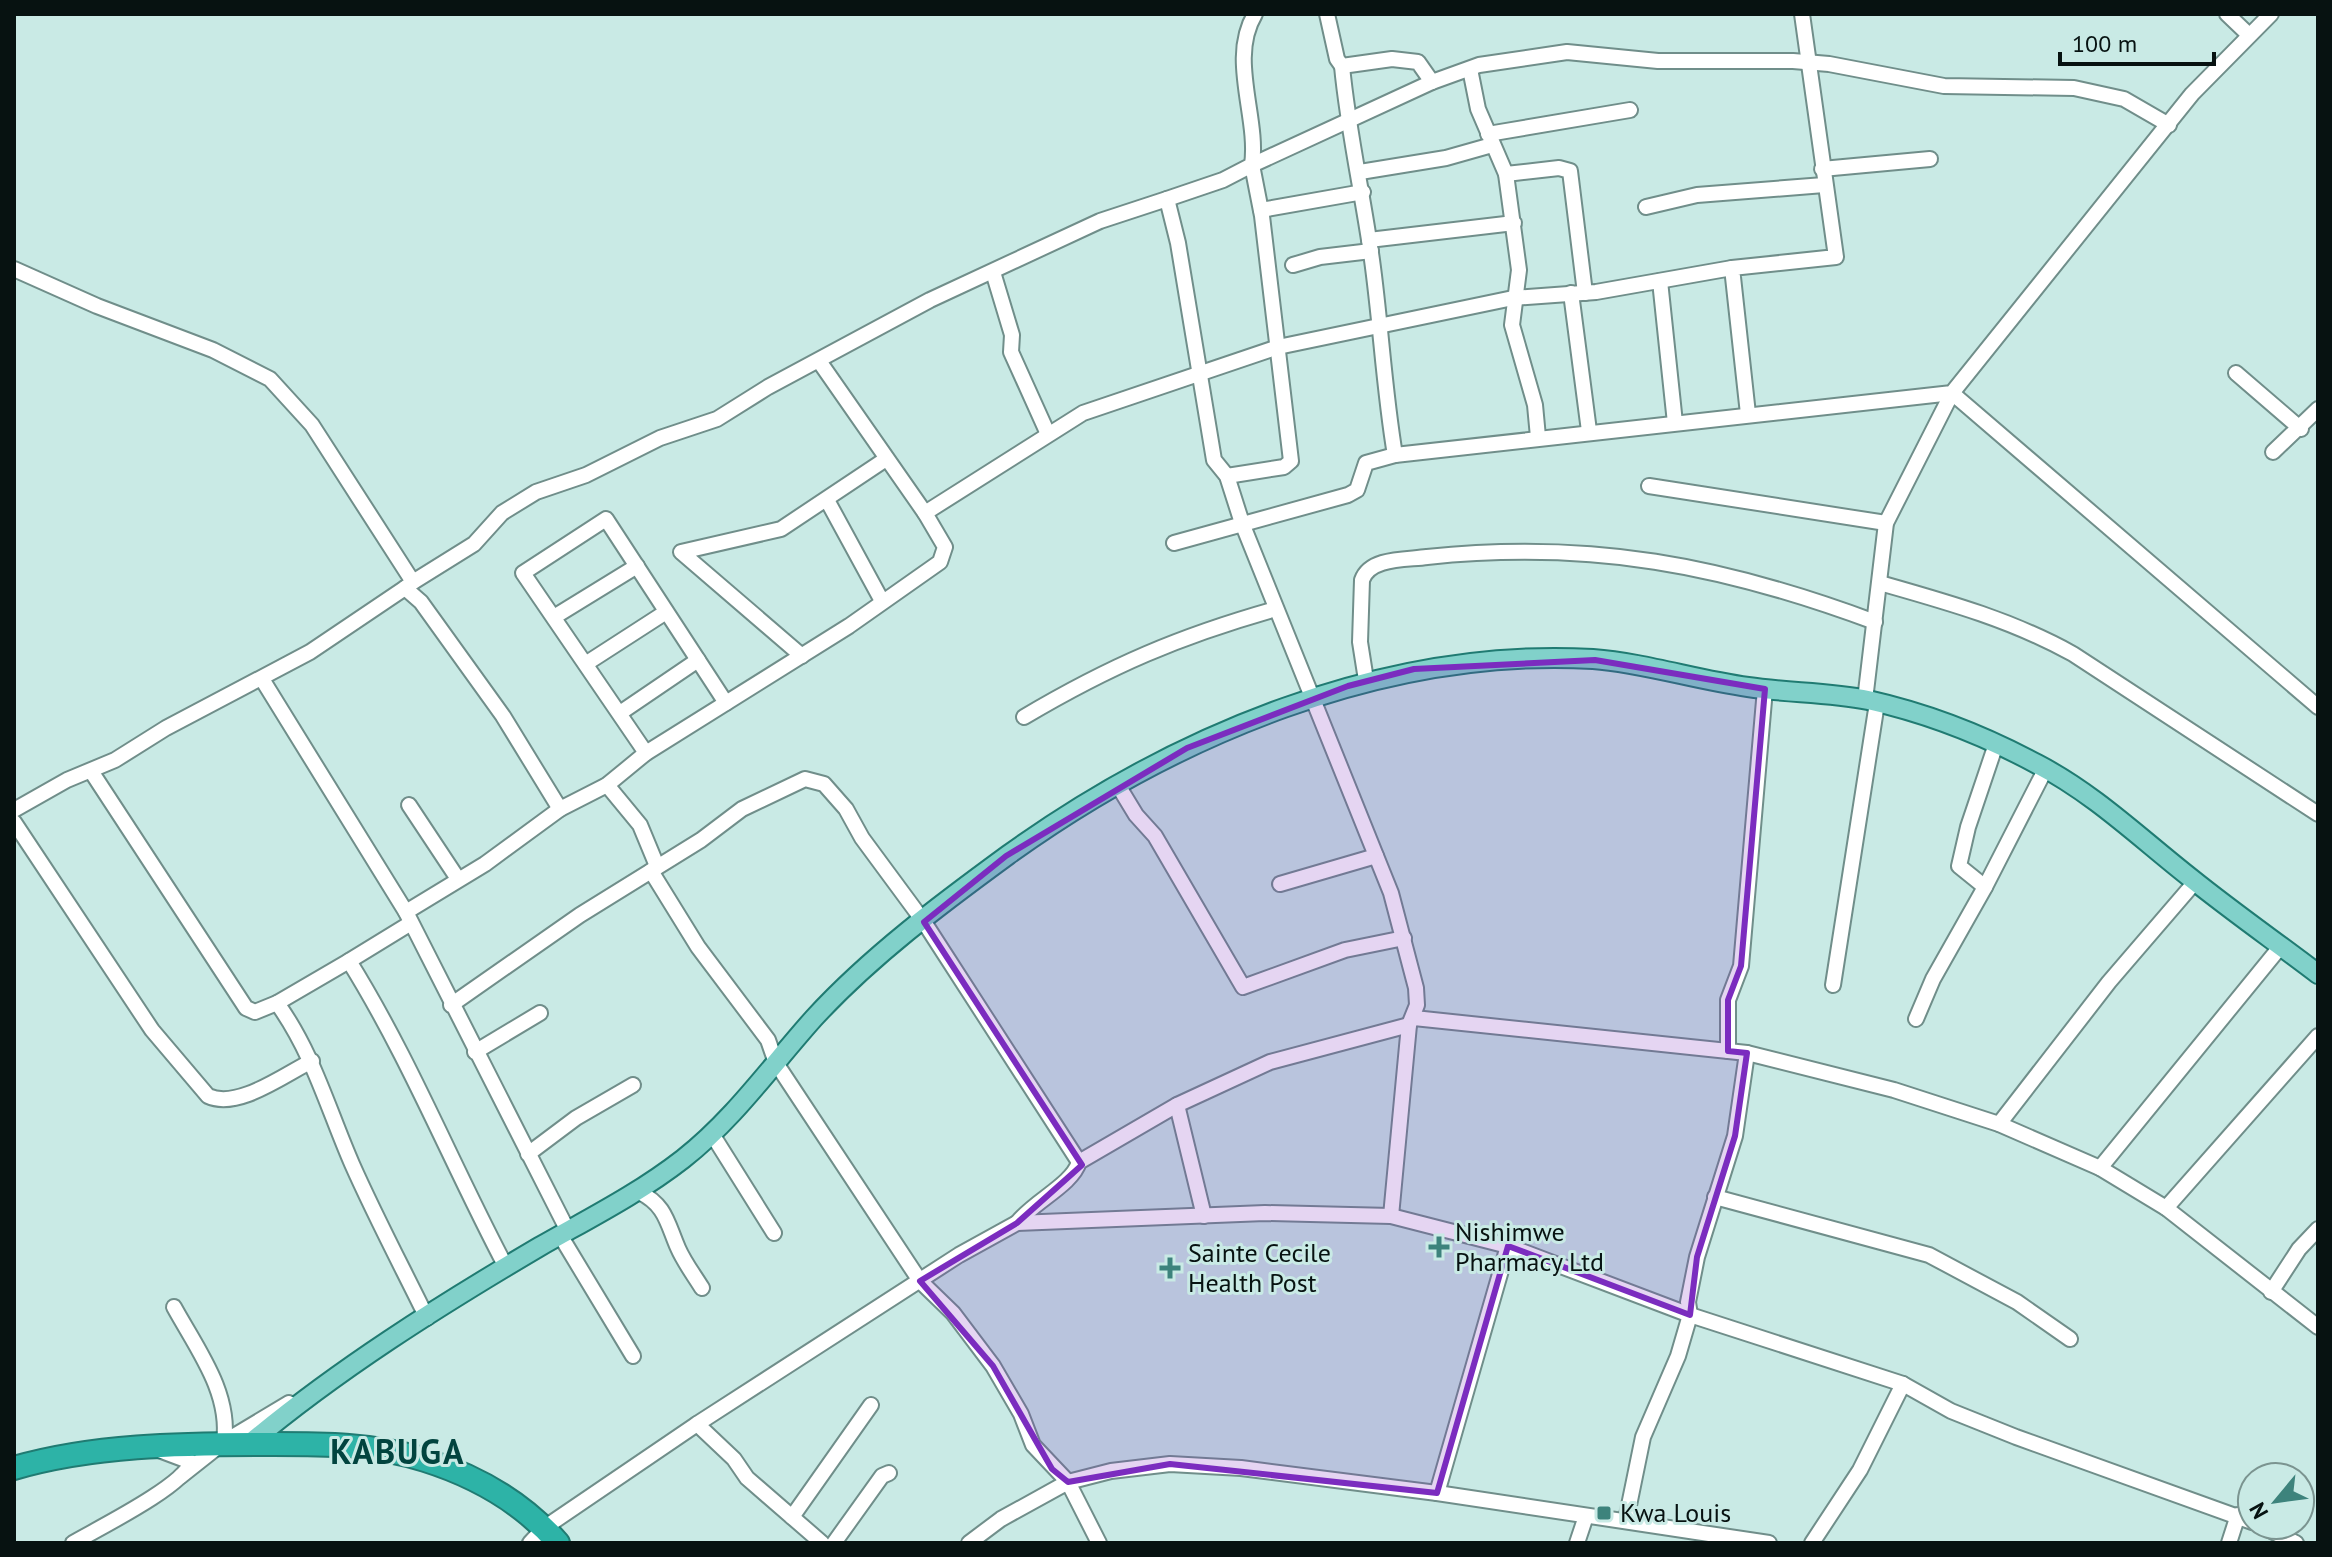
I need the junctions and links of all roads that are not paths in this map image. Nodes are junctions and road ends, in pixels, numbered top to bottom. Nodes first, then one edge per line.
1 (1255, 14) edge
2 (1327, 14) edge
3 (1802, 14) edge
4 (2227, 14) edge
5 (2271, 14) edge
6 (2249, 35) junction
7 (1810, 62) junction
8 (1342, 66) junction
9 (1470, 69) junction
10 (1432, 82) junction
11 (1630, 110) dead end
12 (1348, 122) junction
13 (2169, 125) junction
14 (1490, 139) junction
15 (1930, 159) dead end
16 (1252, 165) junction
17 (1822, 169) junction
18 (1360, 172) junction
19 (1506, 174) junction
20 (1824, 185) junction
21 (1363, 192) junction
22 (1167, 199) junction
23 (1646, 207) dead end
24 (1261, 210) junction
25 (1514, 223) junction
26 (1370, 246) junction
27 (1293, 265) dead end
28 (1732, 268) junction
29 (14, 269) edge
30 (993, 272) junction
31 (1660, 281) junction
32 (1578, 293) junction
33 (1513, 298) junction
34 (1381, 324) junction
35 (1278, 347) junction
36 (819, 361) junction
37 (1200, 372) junction
38 (2236, 373) dead end
39 (1952, 393) junction
40 (2318, 409) edge
41 (1748, 414) junction
42 (1675, 423) junction
43 (2301, 429) junction
44 (1589, 431) junction
45 (1048, 434) junction
46 (1538, 437) junction
47 (2273, 452) dead end
48 (1395, 455) junction
49 (886, 459) junction
50 (1227, 476) junction
51 (1649, 486) dead end
52 (827, 500) junction
53 (925, 513) junction
54 (1242, 523) junction
55 (1886, 523) junction
56 (1174, 543) dead end
57 (637, 566) junction
58 (1880, 583) junction
59 (409, 585) junction
60 (882, 601) junction
61 (1276, 609) junction
62 (666, 612) junction
63 (554, 617) junction
64 (1875, 622) junction
65 (802, 656) junction
66 (698, 660) junction
67 (587, 663) junction
68 (262, 679) junction
69 (1366, 680) junction
70 (1765, 689) junction
71 (1314, 700) junction
72 (1871, 701) junction
73 (726, 703) junction
74 (2318, 707) edge
75 (620, 713) junction
76 (1024, 717) dead end
77 (1996, 744) junction
78 (646, 753) junction
79 (2046, 768) junction
80 (91, 771) junction
81 (607, 785) junction
82 (1119, 787) junction
83 (409, 805) dead end
84 (560, 809) junction
85 (14, 810) edge
86 (2318, 814) edge
87 (14, 822) edge
88 (1376, 856) junction
89 (654, 869) junction
90 (458, 879) junction
91 (2195, 882) junction
92 (1280, 884) dead end
93 (1985, 887) junction
94 (408, 918) junction
95 (924, 922) junction
96 (1404, 938) junction
97 (2281, 946) junction
98 (349, 961) junction
99 (2318, 974) edge
100 (1833, 985) dead end
101 (277, 1003) junction
102 (451, 1005) junction
103 (540, 1013) dead end
104 (1916, 1019) dead end
105 (1411, 1021) junction
106 (2318, 1036) edge
107 (1728, 1051) junction
108 (475, 1052) junction
109 (1747, 1053) junction
110 (312, 1061) junction
111 (776, 1063) junction
112 (633, 1085) dead end
113 (1177, 1105) junction
114 (1999, 1124) junction
115 (712, 1134) junction
116 (528, 1154) junction
117 (1079, 1162) junction
118 (2100, 1168) junction
119 (639, 1192) junction
120 (1715, 1197) junction
121 (2166, 1208) junction
122 (1204, 1216) junction
123 (1391, 1216) junction
124 (1017, 1223) junction
125 (2318, 1229) edge
126 (564, 1233) junction
127 (774, 1233) dead end
128 (1508, 1246) junction
129 (506, 1267) junction
130 (920, 1281) junction
131 (702, 1288) dead end
132 (2271, 1292) junction
133 (174, 1307) dead end
134 (1690, 1315) junction
135 (427, 1318) junction
136 (2315, 1319) edge
137 (399, 1337) junction
138 (2070, 1339) dead end
139 (633, 1356) dead end
140 (1903, 1384) junction
141 (871, 1405) dead end
142 (697, 1424) junction
143 (224, 1442) junction
144 (249, 1444) junction
145 (151, 1447) junction
146 (14, 1468) edge
147 (889, 1473) dead end
148 (181, 1476) junction
149 (1068, 1482) junction
150 (1437, 1493) junction
151 (1586, 1516) junction
152 (2236, 1516) edge
153 (792, 1517) junction
154 (1626, 1520) junction
155 (544, 1538) edge
156 (90, 1539) edge
157 (73, 1543) edge
158 (822, 1543) edge
159 (834, 1543) edge
160 (969, 1543) edge
161 (1099, 1543) edge
162 (1577, 1543) edge
163 (1769, 1543) edge
164 (1812, 1543) edge

1 - 16 street
2 - 8 street
3 - 7 street
4 - 6 street
5 - 6 street
6 - 13 street
7 - 9 street
7 - 13 street
7 - 17 street
8 - 10 street
8 - 12 street
9 - 10 street
9 - 14 street
10 - 12 street
11 - 14 street
12 - 16 street
12 - 18 street
13 - 39 street
14 - 18 street
14 - 19 street
15 - 17 street
16 - 22 street
16 - 24 street
17 - 20 street
18 - 21 street
19 - 25 street
19 - 32 street
20 - 23 street
20 - 28 street
21 - 24 street
21 - 26 street
22 - 30 street
22 - 37 street
24 - 35 street
25 - 26 street
25 - 33 street
26 - 27 street
26 - 34 street
28 - 31 street
28 - 41 street
29 - 59 street
30 - 36 street
30 - 45 street
31 - 32 street
31 - 42 street
32 - 33 street
32 - 44 street
33 - 34 street
33 - 46 street
34 - 35 street
34 - 48 street
35 - 37 street
35 - 50 street
36 - 49 street
36 - 59 street
37 - 45 street
37 - 50 street
38 - 43 street
39 - 41 street
39 - 55 street
39 - 74 street
40 - 43 street
41 - 42 street
42 - 44 street
43 - 47 street
44 - 46 street
45 - 53 street
46 - 48 street
48 - 54 street
49 - 52 street
49 - 53 street
50 - 54 street
51 - 55 street
52 - 60 street
52 - 65 street
53 - 60 street
54 - 56 street
54 - 61 street
55 - 58 street
57 - 62 street
57 - 63 street
57 - 63 street
58 - 64 street
58 - 86 street
59 - 68 street
59 - 84 street
60 - 65 street
61 - 71 street
61 - 76 street
62 - 66 street
62 - 67 street
63 - 67 street
64 - 69 street
64 - 72 street
65 - 73 street
66 - 73 street
66 - 75 street
67 - 75 street
68 - 80 street
68 - 94 street
69 - 70 main road
69 - 71 main road
70 - 72 main road
70 - 107 street
71 - 82 main road
71 - 88 street
72 - 77 main road
72 - 100 street
73 - 78 street
75 - 78 street
77 - 79 main road
77 - 93 street
78 - 81 street
79 - 91 main road
79 - 93 street
80 - 85 street
80 - 101 street
81 - 84 street
81 - 89 street
82 - 95 main road
82 - 96 street
83 - 90 street
84 - 90 street
87 - 110 street
88 - 92 street
88 - 96 street
89 - 95 street
89 - 102 street
89 - 111 street
90 - 94 street
91 - 97 main road
91 - 114 street
93 - 104 street
94 - 98 street
94 - 102 street
95 - 111 main road
95 - 117 street
96 - 105 street
97 - 99 main road
97 - 118 street
98 - 101 street
98 - 129 street
101 - 110 street
102 - 108 street
103 - 108 street
105 - 107 street
105 - 113 street
105 - 123 street
106 - 121 street
107 - 109 street
108 - 116 street
109 - 114 street
109 - 120 street
110 - 135 street
111 - 115 main road
111 - 130 street
112 - 116 street
113 - 117 street
113 - 122 street
114 - 118 street
115 - 119 main road
115 - 127 street
116 - 126 street
117 - 124 street
118 - 121 street
119 - 126 main road
119 - 131 street
120 - 134 street
120 - 138 street
121 - 132 street
122 - 123 street
122 - 124 street
123 - 128 street
124 - 130 street
125 - 132 street
126 - 129 main road
126 - 139 street
128 - 134 street
128 - 150 street
129 - 135 main road
130 - 142 street
130 - 149 street
132 - 136 street
133 - 143 street
134 - 140 street
134 - 154 street
135 - 137 main road
137 - 143 street
137 - 144 main road
140 - 152 street
140 - 164 street
141 - 153 street
142 - 153 street
142 - 155 street
143 - 144 highway
143 - 145 highway
143 - 148 street
144 - 155 highway
145 - 146 highway
145 - 148 street
147 - 159 street
148 - 156 street
149 - 150 street
149 - 160 street
149 - 161 street
150 - 151 street
151 - 154 street
151 - 162 street
153 - 158 street
154 - 163 street
156 - 157 street

